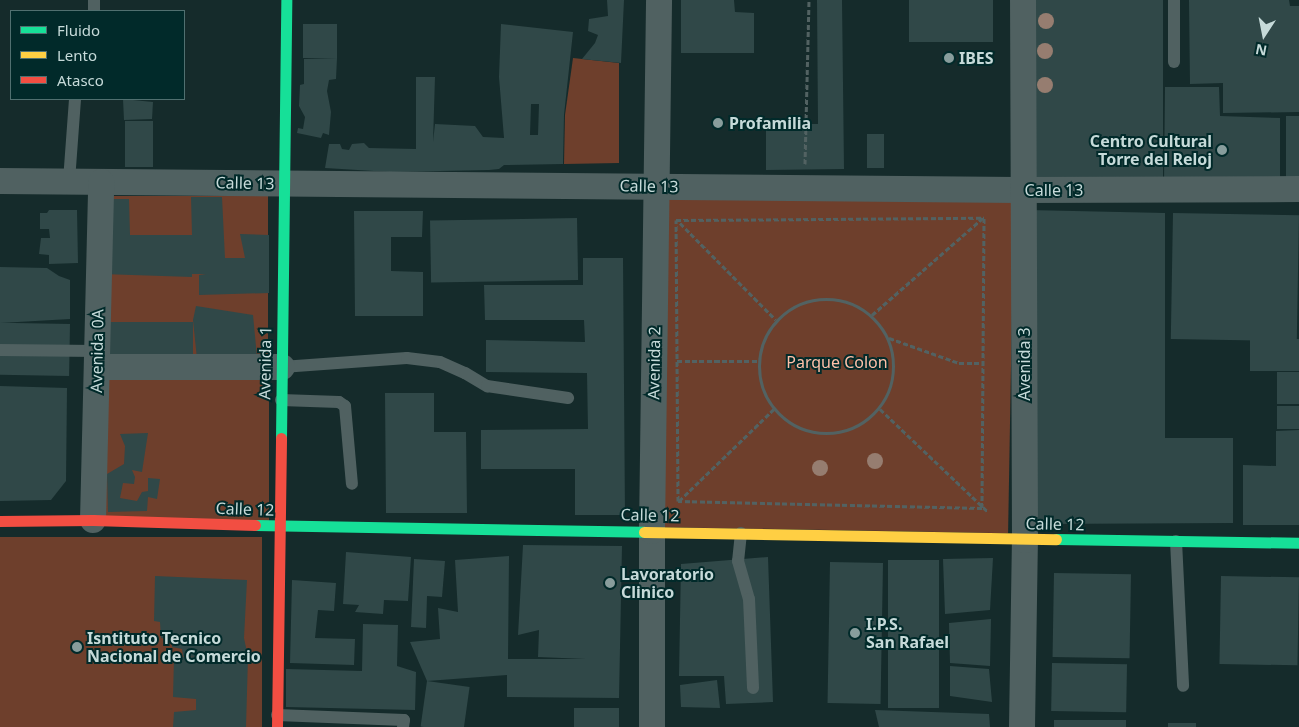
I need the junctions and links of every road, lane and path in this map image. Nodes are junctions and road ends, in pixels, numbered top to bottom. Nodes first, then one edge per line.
1 (286, 0) edge
2 (659, 0) edge
3 (809, 0) edge
4 (1022, 0) edge
5 (1174, 0) edge
6 (1174, 62) dead end
7 (75, 100) edge
8 (0, 180) edge
9 (70, 181) junction
10 (101, 182) junction
11 (284, 183) junction
12 (656, 186) junction
13 (804, 188) junction
14 (1299, 189) edge
15 (1023, 190) junction
16 (991, 213) dead end
17 (984, 218) junction
18 (676, 220) junction
19 (872, 315) junction
20 (776, 320) junction
21 (889, 338) junction
22 (0, 350) edge
23 (97, 359) junction
24 (677, 361) junction
25 (761, 361) junction
26 (983, 363) junction
27 (282, 367) junction
28 (568, 398) dead end
29 (281, 400) junction
30 (774, 409) junction
31 (880, 409) junction
32 (352, 484) dead end
33 (678, 501) junction
34 (982, 508) junction
35 (989, 513) dead end
36 (94, 520) junction
37 (0, 521) edge
38 (280, 526) junction
39 (652, 531) junction
40 (741, 533) junction
41 (1024, 540) junction
42 (1176, 541) junction
43 (1299, 543) edge
44 (1183, 686) dead end
45 (753, 688) dead end
46 (277, 721) edge
47 (403, 727) edge
48 (652, 727) edge
49 (1022, 727) edge

1 - 11 street, Avenida 1
2 - 12 street, Avenida 2
3 - 13 path
4 - 15 street, Avenida 3
5 - 6 lane
7 - 9 lane
8 - 9 street, Calle 13
9 - 10 street, Calle 13
10 - 11 street, Calle 13
10 - 23 street, Avenida 0A
11 - 12 street, Calle 13
11 - 27 street, Avenida 1
12 - 13 street, Calle 13
12 - 18 path
12 - 39 street, Avenida 2
13 - 15 street, Calle 13
14 - 15 street, Calle 13
15 - 41 street, Avenida 3
16 - 17 path
17 - 18 path
17 - 19 path
17 - 26 path
18 - 20 path
18 - 24 path
19 - 20 path
19 - 21 path
20 - 25 path
21 - 26 path
21 - 31 path
22 - 23 lane
23 - 27 street
23 - 36 street, Avenida 0A
24 - 25 path
24 - 33 path
25 - 30 path
26 - 34 path
27 - 28 lane
27 - 29 street, Avenida 1
29 - 32 lane
29 - 38 street, Avenida 1
30 - 31 path
30 - 33 path
31 - 34 path
33 - 34 path
33 - 39 path
34 - 35 path
36 - 37 street, Calle 12
36 - 38 street, Calle 12
38 - 39 street, Calle 12
38 - 46 street, Avenida 1
39 - 40 street, Calle 12
39 - 48 street, Avenida 2
40 - 41 street, Calle 12
40 - 45 lane
41 - 42 street, Calle 12
41 - 49 street, Avenida 3
42 - 43 street, Calle 12
42 - 44 lane
46 - 47 lane

